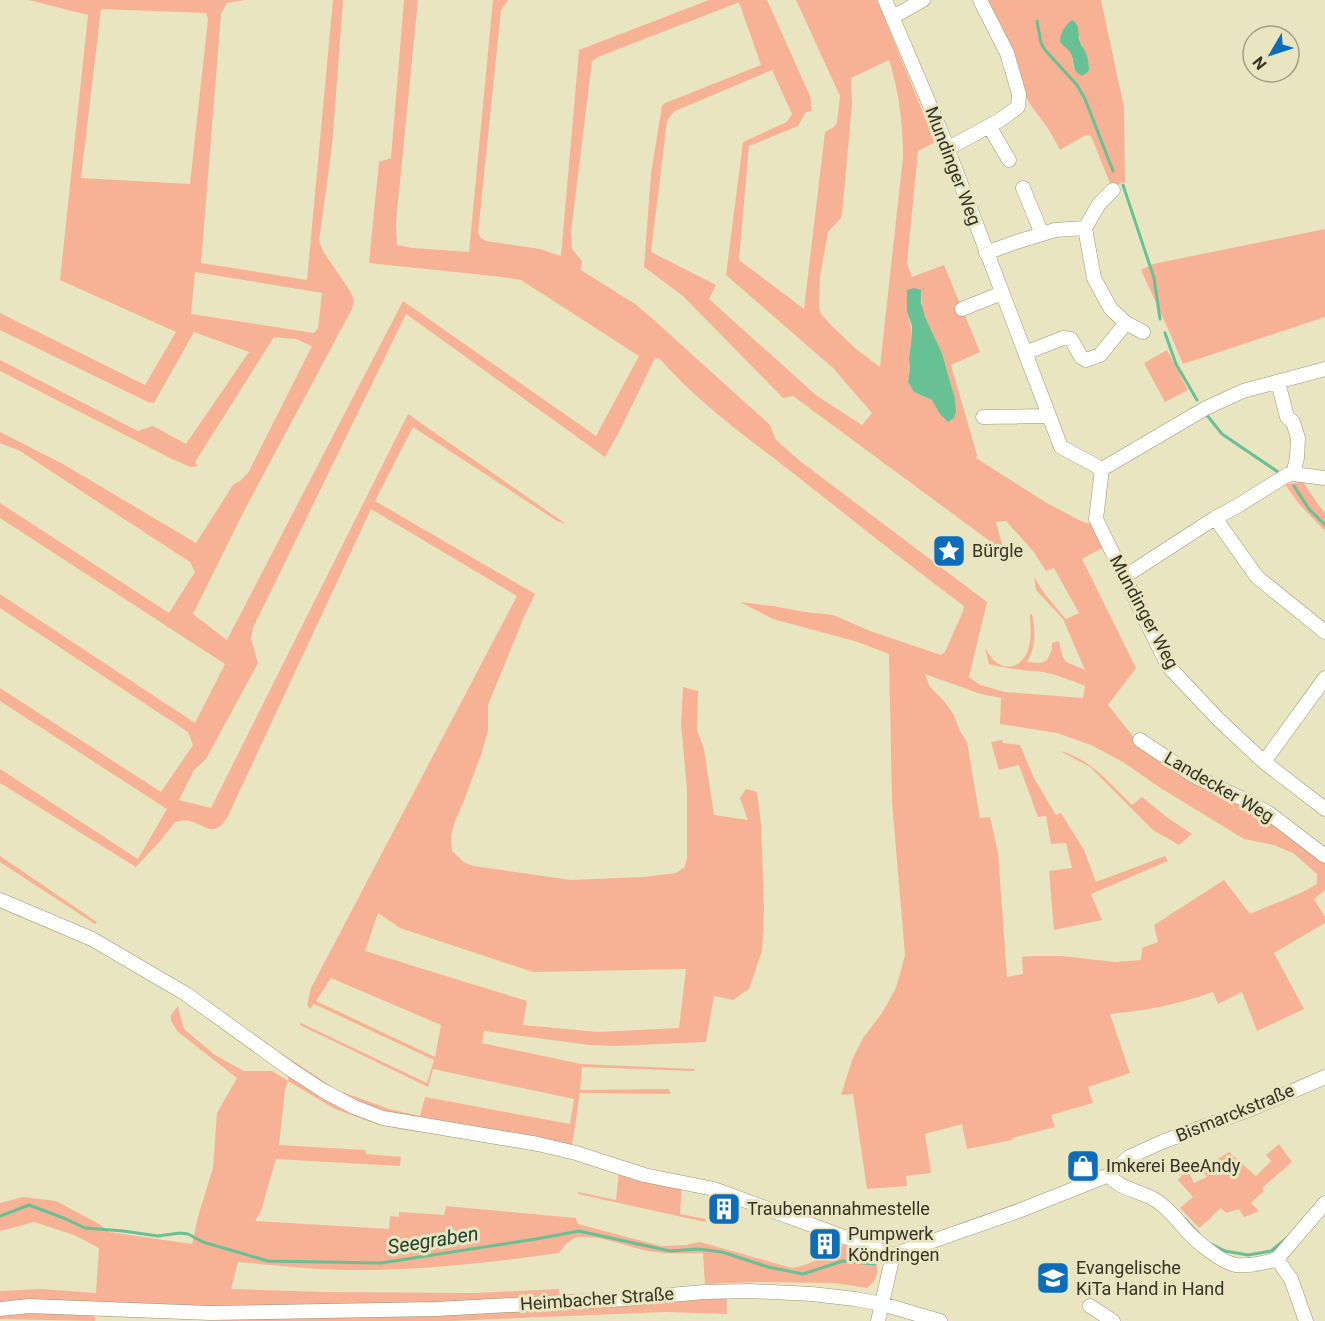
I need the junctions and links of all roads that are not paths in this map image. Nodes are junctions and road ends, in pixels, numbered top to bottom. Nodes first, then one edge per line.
1 (885, 0) edge
2 (923, 0) edge
3 (980, 0) edge
4 (893, 17) junction
5 (988, 126) junction
6 (947, 149) junction
7 (1009, 160) dead end
8 (1023, 188) dead end
9 (1113, 190) dead end
10 (1085, 228) junction
11 (1042, 234) junction
12 (986, 253) junction
13 (1002, 293) junction
14 (962, 309) dead end
15 (1126, 323) junction
16 (1143, 332) dead end
17 (1025, 353) junction
18 (1325, 369) edge
19 (1278, 382) junction
20 (1049, 416) junction
21 (983, 417) dead end
22 (1102, 469) junction
23 (1293, 474) junction
24 (1325, 478) edge
25 (1215, 518) junction
26 (1124, 577) junction
27 (1325, 632) edge
28 (1325, 678) edge
29 (1140, 740) dead end
30 (1264, 762) junction
31 (1325, 809) edge
32 (1325, 856) edge
33 (0, 900) edge
34 (1325, 1077) edge
35 (1109, 1175) junction
36 (1325, 1203) edge
37 (1290, 1244) junction
38 (893, 1255) junction
39 (1277, 1259) junction
40 (1291, 1279) junction
41 (882, 1305) junction
42 (1090, 1306) dead end
43 (0, 1309) edge
44 (878, 1321) edge
45 (940, 1321) edge
46 (1113, 1321) edge
47 (1306, 1321) edge

1 - 4 street, Mundinger Weg
2 - 4 street
3 - 5 street
4 - 6 street, Mundinger Weg
5 - 6 street
5 - 7 street
6 - 12 street, Mundinger Weg
8 - 11 street
9 - 10 street
10 - 11 street
10 - 15 street
11 - 12 street
12 - 13 street, Mundinger Weg
13 - 14 street
13 - 17 street, Mundinger Weg
15 - 16 street
15 - 17 street
17 - 20 street, Mundinger Weg
18 - 19 street
19 - 22 street
19 - 23 street
20 - 21 street
20 - 22 street, Mundinger Weg
22 - 26 street, Mundinger Weg
23 - 24 street
23 - 25 street
25 - 26 street
25 - 27 street
26 - 30 street, Mundinger Weg
28 - 30 street
29 - 32 street, Landecker Weg
30 - 31 street, Mundinger Weg
33 - 38 street
34 - 35 street, Bismarckstraße
35 - 38 street, Bismarckstraße
35 - 39 street
36 - 37 street
37 - 39 street
37 - 40 street
38 - 41 street
39 - 40 street
40 - 47 street
41 - 43 street, Heimbacher Straße
41 - 44 street
41 - 45 street, Heimbacher Straße
42 - 46 street

